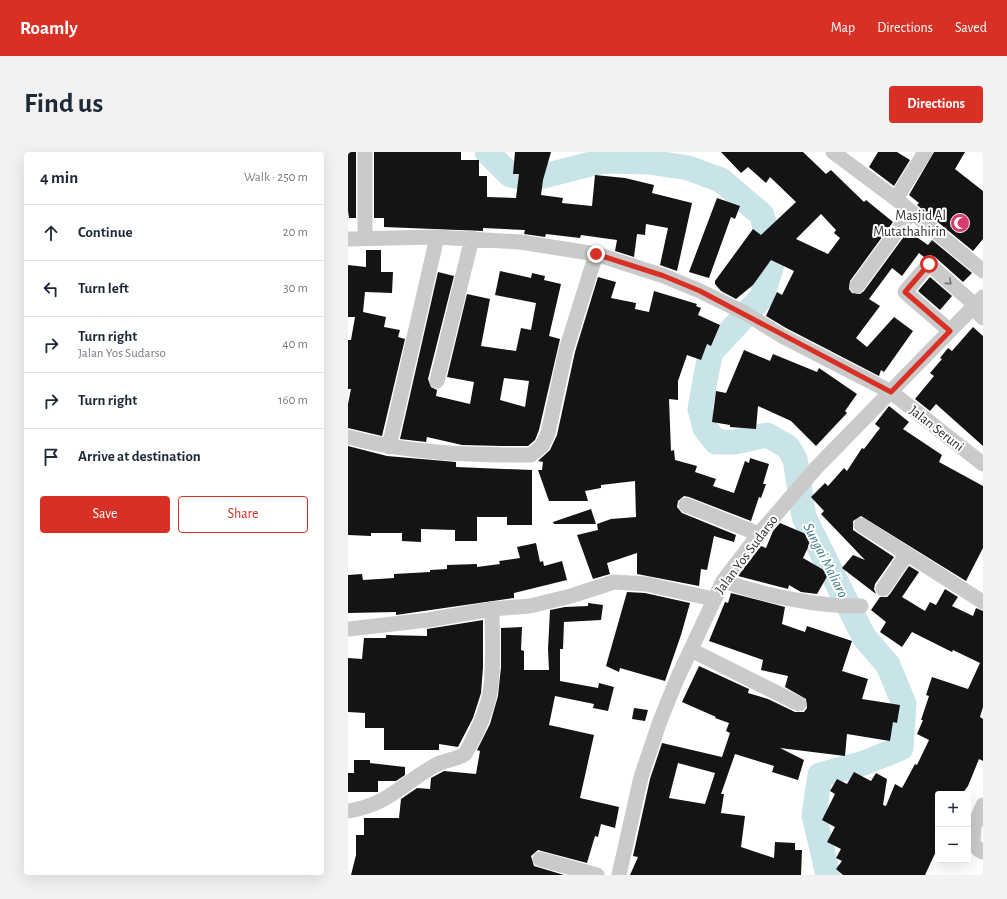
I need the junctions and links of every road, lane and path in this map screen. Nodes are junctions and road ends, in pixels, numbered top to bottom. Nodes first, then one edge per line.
1 (365, 152) edge
2 (833, 152) edge
3 (925, 152) edge
4 (896, 199) junction
5 (911, 212) junction
6 (437, 237) junction
7 (365, 238) junction
8 (472, 238) junction
9 (348, 239) edge
10 (596, 254) junction
11 (983, 272) edge
12 (857, 286) dead end
13 (979, 307) edge
14 (950, 331) junction
15 (437, 381) dead end
16 (891, 392) junction
17 (348, 437) edge
18 (390, 447) junction
19 (983, 464) edge
20 (686, 506) dead end
21 (861, 525) dead end
22 (759, 534) junction
23 (906, 555) junction
24 (723, 581) junction
25 (883, 589) dead end
26 (714, 598) junction
27 (983, 602) edge
28 (861, 606) dead end
29 (492, 609) junction
30 (348, 629) edge
31 (691, 650) junction
32 (799, 704) dead end
33 (983, 805) edge
34 (348, 811) edge
35 (983, 852) edge
36 (540, 858) dead end
37 (597, 875) edge
38 (619, 875) edge

1 - 7 street
2 - 4 street
3 - 4 street
4 - 5 street
5 - 11 street
5 - 12 street
6 - 7 street, Jalan Seruni
6 - 8 street, Jalan Seruni
6 - 18 street
7 - 9 street, Jalan Seruni
8 - 10 street, Jalan Seruni
8 - 15 street
10 - 16 street, Jalan Seruni
10 - 18 street
13 - 14 street, Jalan Yos Sudarso
14 -> 13 street
14 - 16 street, Jalan Yos Sudarso
16 - 19 street, Jalan Seruni
16 - 22 street, Jalan Yos Sudarso
17 - 18 street
20 - 22 street
21 - 23 street
22 - 24 street, Jalan Yos Sudarso
23 - 25 street
23 - 27 street
24 - 26 street, Jalan Yos Sudarso
24 - 28 street
26 - 29 street
26 - 31 street, Jalan Yos Sudarso
29 - 30 street
29 - 34 street
31 - 32 street
31 - 38 street, Jalan Yos Sudarso
33 - 35 street
36 - 37 street

